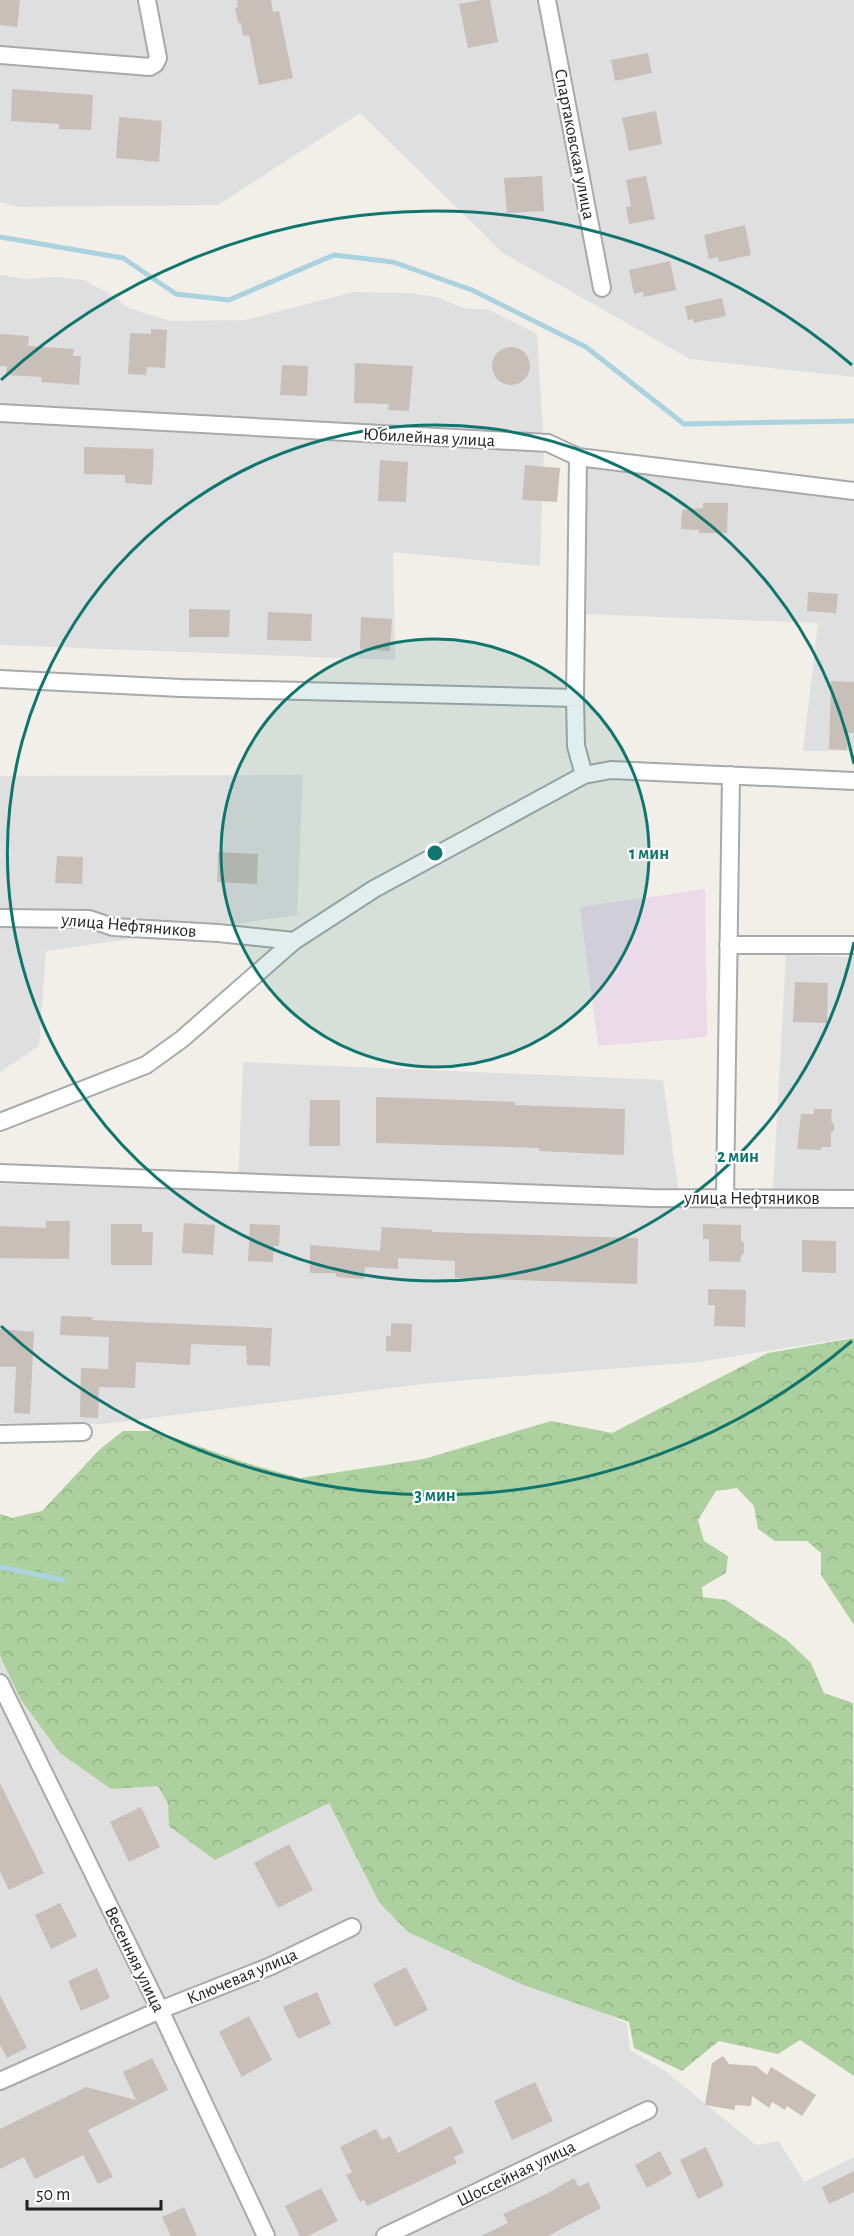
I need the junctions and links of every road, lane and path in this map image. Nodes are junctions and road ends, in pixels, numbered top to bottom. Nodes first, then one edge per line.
1 (147, 0) edge
2 (548, 0) edge
3 (0, 55) edge
4 (602, 288) dead end
5 (0, 413) edge
6 (578, 457) junction
7 (854, 491) edge
8 (0, 679) edge
9 (576, 699) junction
10 (584, 775) junction
11 (731, 775) junction
12 (854, 781) edge
13 (0, 918) edge
14 (294, 941) junction
15 (729, 945) junction
16 (854, 945) edge
17 (0, 1122) edge
18 (0, 1173) edge
19 (725, 1197) junction
20 (854, 1199) edge
21 (83, 1432) dead end
22 (0, 1434) edge
23 (0, 1683) edge
24 (351, 1928) dead end
25 (160, 2010) junction
26 (0, 2081) edge
27 (648, 2110) dead end
28 (266, 2236) edge
29 (385, 2236) edge

1 - 3 street
2 - 4 street, Спартаковская улица
5 - 6 street, Юбилейная улица
6 - 7 street, Юбилейная улица
6 - 9 street
8 - 9 street
9 - 10 street
10 - 11 street
10 - 14 street
11 - 12 street
11 - 15 street
13 - 14 street, улица Нефтяников
14 - 17 street
15 - 16 street
15 - 19 street
18 - 19 street, улица Нефтяников
19 - 20 street, улица Нефтяников
21 - 22 street
23 - 25 street, Весенняя улица
24 - 25 street, Ключевая улица
25 - 26 street, Ключевая улица
25 - 28 street, Весенняя улица
27 - 29 street, Шоссейная улица

